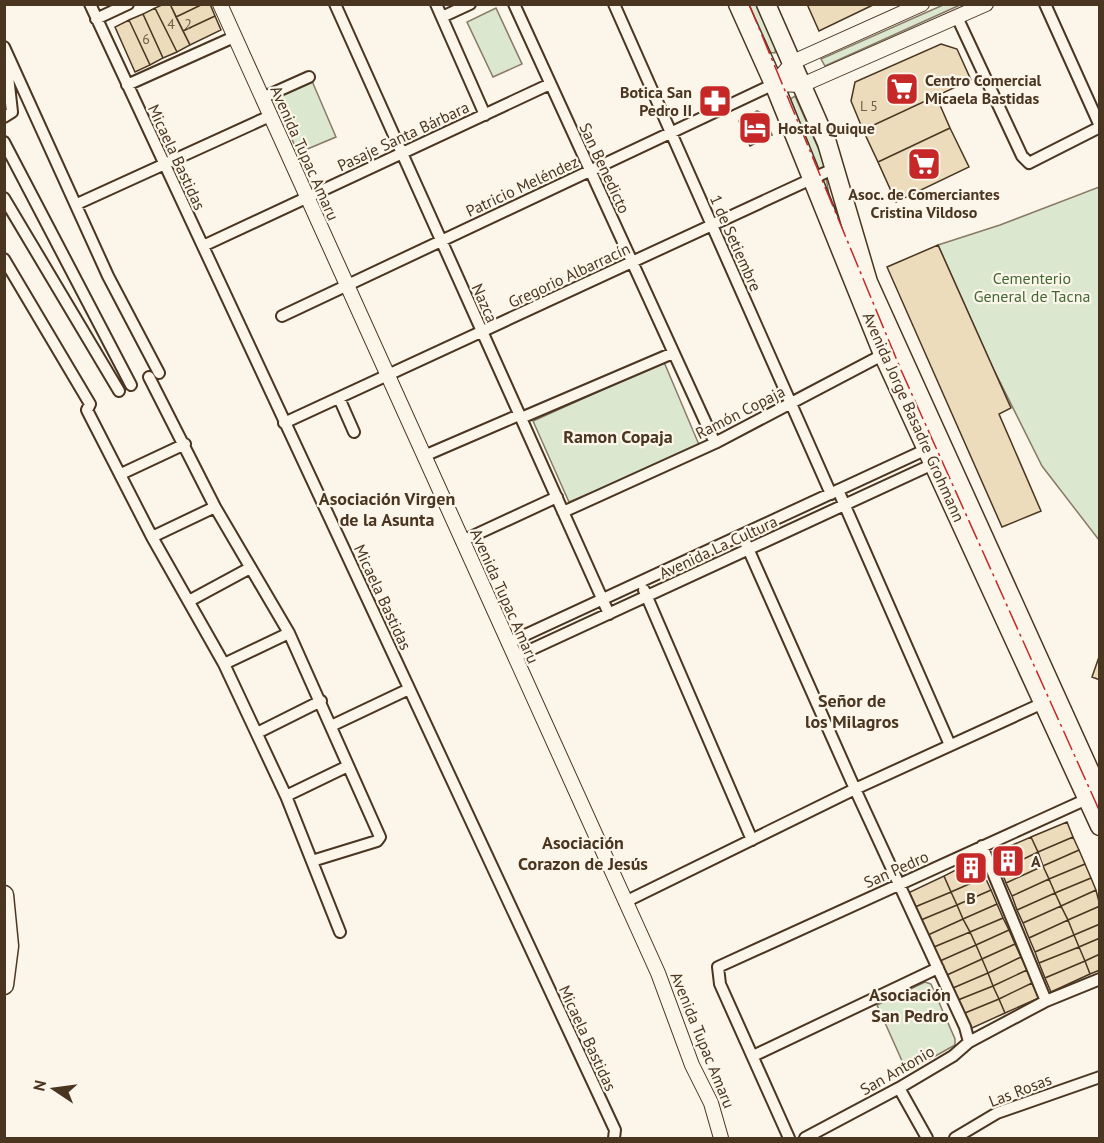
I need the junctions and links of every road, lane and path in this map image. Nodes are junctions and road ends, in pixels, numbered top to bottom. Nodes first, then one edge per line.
1 (90, 4) edge
2 (128, 4) edge
3 (335, 4) edge
4 (436, 4) edge
5 (470, 4) edge
6 (514, 4) edge
7 (614, 4) edge
8 (738, 4) edge
9 (766, 4) edge
10 (922, 4) edge
11 (1045, 4) edge
12 (222, 5) edge
13 (978, 6) edge
14 (442, 17) junction
15 (957, 17) junction
16 (96, 18) junction
17 (234, 37) junction
18 (4, 47) edge
19 (10, 60) junction
20 (793, 62) junction
21 (309, 77) dead end
22 (550, 84) junction
23 (774, 84) junction
24 (127, 85) junction
25 (802, 85) junction
26 (262, 98) junction
27 (485, 115) junction
28 (4, 117) edge
29 (270, 117) junction
30 (1100, 127) edge
31 (671, 133) junction
32 (4, 142) edge
33 (402, 154) junction
34 (164, 165) junction
35 (833, 169) junction
36 (590, 171) junction
37 (812, 179) junction
38 (4, 198) edge
39 (307, 198) junction
40 (77, 204) junction
41 (712, 225) junction
42 (441, 241) junction
43 (203, 246) junction
44 (4, 259) edge
45 (632, 262) junction
46 (347, 285) junction
47 (282, 316) dead end
48 (482, 332) junction
49 (890, 351) junction
50 (673, 353) junction
51 (387, 375) junction
52 (131, 385) dead end
53 (119, 391) dead end
54 (339, 398) junction
55 (790, 402) junction
56 (520, 416) junction
57 (284, 423) junction
58 (354, 432) dead end
59 (715, 443) junction
60 (185, 444) junction
61 (424, 456) junction
62 (930, 457) junction
63 (121, 474) junction
64 (834, 492) junction
65 (556, 497) junction
66 (846, 504) junction
67 (215, 507) junction
68 (563, 512) junction
69 (742, 535) junction
70 (152, 537) junction
71 (462, 541) junction
72 (748, 549) junction
73 (250, 568) junction
74 (640, 582) junction
75 (646, 596) junction
76 (603, 599) junction
77 (189, 601) junction
78 (609, 614) junction
79 (290, 633) junction
80 (508, 643) junction
81 (515, 657) junction
82 (224, 664) junction
83 (409, 689) junction
84 (321, 701) junction
85 (1043, 703) junction
86 (331, 726) junction
87 (257, 733) junction
88 (950, 745) junction
89 (348, 766) junction
90 (855, 789) junction
91 (286, 796) junction
92 (1093, 796) edge
93 (1100, 826) edge
94 (752, 840) junction
95 (982, 846) junction
96 (312, 861) junction
97 (899, 884) junction
98 (4, 896) edge
99 (625, 902) junction
100 (340, 932) dead end
101 (938, 968) junction
102 (1100, 978) edge
103 (4, 985) edge
104 (1046, 1001) junction
105 (969, 1042) junction
106 (753, 1056) junction
107 (1100, 1077) edge
108 (899, 1088) junction
109 (614, 1138) edge
110 (721, 1138) edge
111 (789, 1138) edge
112 (805, 1138) edge
113 (927, 1138) edge
114 (954, 1138) edge

1 - 16 street, Micaela Bastidas
2 - 16 street
3 - 33 street, Nazca
4 - 14 street
5 - 14 street
6 - 22 street, San Benedicto
7 - 31 street, 1 de Setiembre
8 - 23 highway, Avenida Jorge Basadre Grohmann
9 - 20 highway, Avenida Jorge Basadre Grohmann
10 - 20 street
11 - 30 street
12 - 17 street, Avenida Tupac Amaru
13 - 15 street
14 - 27 street
15 - 25 street
15 - 30 street
16 - 24 street, Micaela Bastidas
17 - 24 street
17 - 26 street, Avenida Tupac Amaru
18 - 19 street
19 - 28 street
19 - 40 street
20 - 23 street
20 - 25 highway, Avenida Jorge Basadre Grohmann
21 - 26 street
22 - 27 street, Pasaje Santa Bárbara
22 - 36 street, San Benedicto
23 - 25 street
23 - 31 street, Patricio Meléndez
23 - 37 highway, Avenida Jorge Basadre Grohmann
24 - 34 street, Micaela Bastidas
25 - 35 highway, Avenida Jorge Basadre Grohmann
26 - 29 street, Avenida Tupac Amaru
27 - 33 street, Pasaje Santa Bárbara
29 - 34 street
29 - 39 street, Avenida Tupac Amaru
31 - 36 street, Patricio Meléndez
31 - 41 street, 1 de Setiembre
32 - 52 street
33 - 39 street, Pasaje Santa Bárbara
33 - 42 street, Nazca
34 - 40 street
34 - 43 street, Micaela Bastidas
35 - 37 street, Gregorio Albarracín
35 - 49 highway, Avenida Jorge Basadre Grohmann
36 - 42 street, Patricio Meléndez
36 - 45 street, San Benedicto
37 - 41 street, Gregorio Albarracín
37 - 49 highway, Avenida Jorge Basadre Grohmann
38 - 53 street
39 - 43 street, Pasaje Santa Bárbara
39 - 46 street, Avenida Tupac Amaru
40 - 60 street
41 - 45 street, Gregorio Albarracín
41 - 55 street, 1 de Setiembre
42 - 46 street, Patricio Meléndez
42 - 48 street, Nazca
43 - 57 street, Micaela Bastidas
44 - 63 street
45 - 48 street, Gregorio Albarracín
45 - 50 street, San Benedicto
46 - 47 street, Patricio Meléndez
46 - 51 street, Avenida Tupac Amaru
48 - 51 street, Gregorio Albarracín
48 - 56 street, Nazca
49 - 55 street, Ramón Copaja
49 - 62 highway, Avenida Jorge Basadre Grohmann
49 - 92 highway, Avenida Jorge Basadre Grohmann
50 - 56 street
50 - 59 street, San Benedicto
51 - 54 street, Gregorio Albarracín
51 - 61 street, Avenida Tupac Amaru
54 - 57 street, Gregorio Albarracín
54 - 58 street
55 - 59 street, Ramón Copaja
55 - 64 street, 1 de Setiembre
56 - 61 street
56 - 65 street, Nazca
57 - 83 street, Micaela Bastidas
59 - 68 street, Ramón Copaja
60 - 63 street
60 - 67 street
61 - 71 street, Avenida Tupac Amaru
62 - 64 street, Avenida La Cultura
62 - 66 street, Avenida La Cultura
62 - 85 highway, Avenida Jorge Basadre Grohmann
63 - 70 street
64 - 66 street, 1 de Setiembre
64 - 69 street, Avenida La Cultura
65 - 68 street, Nazca
65 - 71 street
66 - 72 street, Avenida La Cultura
66 - 88 street, 1 de Setiembre
67 - 70 street
67 - 73 street
68 - 76 street, Nazca
69 - 72 street
69 - 74 street, Avenida La Cultura
70 - 77 street
71 - 80 street, Avenida Tupac Amaru
72 - 75 street, Avenida La Cultura
72 - 90 street
73 - 77 street
73 - 79 street
74 - 75 street
74 - 76 street, Avenida La Cultura
75 - 78 street, Avenida La Cultura
75 - 94 street
76 - 78 street, Nazca
76 - 80 street, Avenida La Cultura
77 - 82 street
78 - 81 street, Avenida La Cultura
79 - 82 street
79 - 84 street
80 - 81 street, Avenida Tupac Amaru
81 - 99 street, Avenida Tupac Amaru
82 - 87 street
83 - 86 street
83 - 109 street, Micaela Bastidas
84 - 86 street
84 - 87 street
85 - 88 street
85 - 92 highway, Avenida Jorge Basadre Grohmann
86 - 89 street
87 - 91 street
88 - 90 street
89 - 91 street
89 - 96 street
90 - 94 street
90 - 97 street
91 - 96 street
92 - 93 highway, Avenida Jorge Basadre Grohmann
92 - 95 street, San Pedro
94 - 99 street
95 - 97 street, San Pedro
95 - 104 street
96 - 100 street
97 - 101 street
97 - 106 street, San Pedro
98 - 103 highway
99 - 110 street, Avenida Tupac Amaru
101 - 105 street
101 - 106 street
102 - 104 street, San Antonio
104 - 105 street, San Antonio
105 - 108 street, San Antonio
106 - 111 street
107 - 114 street, Las Rosas
108 - 112 street, San Antonio
108 - 113 street

